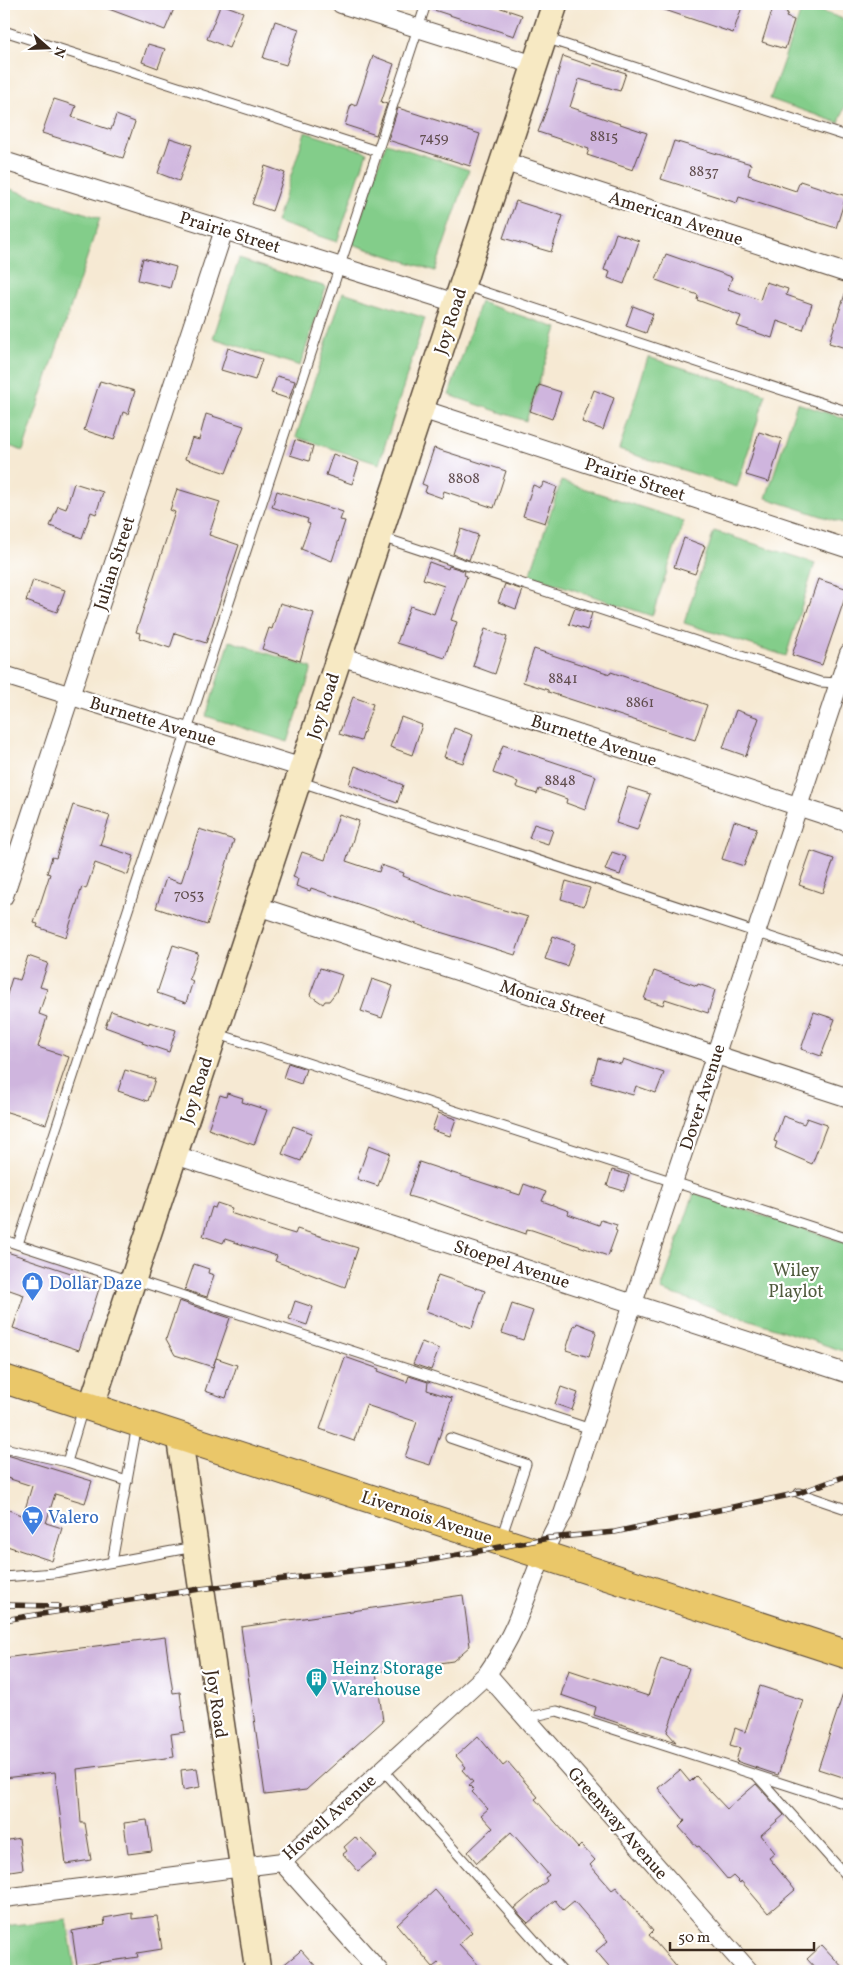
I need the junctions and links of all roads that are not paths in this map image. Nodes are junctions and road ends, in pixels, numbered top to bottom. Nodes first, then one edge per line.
1 (341, 4) edge
2 (426, 4) edge
3 (555, 4) edge
4 (418, 28) junction
5 (4, 31) edge
6 (544, 38) junction
7 (535, 65) junction
8 (849, 137) edge
9 (377, 151) junction
10 (4, 161) edge
11 (503, 161) junction
12 (224, 230) junction
13 (340, 266) junction
14 (849, 274) edge
15 (459, 294) junction
16 (421, 409) junction
17 (849, 412) edge
18 (379, 536) junction
19 (849, 549) edge
20 (849, 653) edge
21 (340, 656) junction
22 (4, 675) edge
23 (844, 685) edge
24 (70, 695) junction
25 (187, 732) junction
26 (300, 774) junction
27 (798, 807) junction
28 (849, 823) edge
29 (4, 896) edge
30 (257, 906) junction
31 (756, 933) junction
32 (849, 963) edge
33 (215, 1033) junction
34 (716, 1055) junction
35 (849, 1098) edge
36 (175, 1155) junction
37 (674, 1183) junction
38 (849, 1239) edge
39 (4, 1240) edge
40 (18, 1244) junction
41 (133, 1281) junction
42 (633, 1304) junction
43 (849, 1374) edge
44 (4, 1379) edge
45 (87, 1406) junction
46 (138, 1423) junction
47 (591, 1429) junction
48 (179, 1436) junction
49 (450, 1438) dead end
50 (4, 1448) edge
51 (67, 1462) junction
52 (127, 1481) junction
53 (799, 1493) dead end
54 (849, 1510) edge
55 (500, 1540) junction
56 (545, 1546) junction
57 (194, 1547) junction
58 (112, 1562) junction
59 (4, 1577) edge
60 (849, 1655) edge
61 (487, 1674) junction
62 (526, 1718) junction
63 (383, 1770) junction
64 (757, 1775) junction
65 (849, 1805) edge
66 (282, 1862) junction
67 (243, 1868) junction
68 (849, 1879) edge
69 (4, 1898) edge
70 (258, 1971) edge
71 (379, 1971) edge
72 (562, 1971) edge
73 (749, 1971) edge

1 - 4 street
2 - 4 lane
3 - 6 street, Joy Road
4 - 7 street
4 - 9 lane
5 - 9 lane
6 - 7 street, Joy Road
6 - 8 lane
7 - 11 street, Joy Road
9 - 13 lane
10 - 12 street, Prairie Street
11 - 14 street, American Avenue
11 - 15 street, Joy Road
12 - 13 street, Prairie Street
12 - 24 street, Julian Street
13 - 15 street, Prairie Street
13 - 25 lane
15 - 16 street, Joy Road
15 - 17 lane
16 - 18 street, Joy Road
16 - 19 street, Prairie Street
18 - 21 street, Joy Road
18 - 23 lane
20 - 23 street, Dover Avenue
21 - 26 street, Joy Road
21 - 27 street, Burnette Avenue
22 - 24 street, Burnette Avenue
23 - 27 street, Dover Avenue
24 - 25 street, Burnette Avenue
24 - 29 street, Julian Street
25 - 26 street, Burnette Avenue
25 - 40 lane
26 - 30 street, Joy Road
26 - 31 lane
27 - 28 street, Burnette Avenue
27 - 31 street, Dover Avenue
30 - 33 street, Joy Road
30 - 34 street, Monica Street
31 - 32 lane
31 - 34 street, Dover Avenue
33 - 36 street, Joy Road
33 - 37 lane
34 - 35 street, Monica Street
34 - 37 street, Dover Avenue
36 - 41 street, Joy Road
36 - 42 street, Stoepel Avenue
37 - 38 lane
37 - 42 street, Dover Avenue
39 - 40 lane
40 - 41 lane
41 - 45 street, Joy Road
41 - 47 lane
42 - 43 street, Stoepel Avenue
42 - 47 street, Dover Avenue
44 - 45 main road, Livernois Avenue
45 - 46 main road, Livernois Avenue
45 - 51 lane
46 - 48 main road, Livernois Avenue
46 - 52 lane
47 - 56 street, Dover Avenue
48 - 55 main road, Livernois Avenue
48 - 57 street, Joy Road
49 - 55 lane
50 - 51 lane
51 - 52 lane
52 - 58 lane
53 - 54 lane
55 - 56 main road, Livernois Avenue
56 - 60 main road, Livernois Avenue
56 - 61 street, Howell Avenue
57 - 58 lane
57 - 67 street, Joy Road
58 - 59 lane
61 - 62 street, Greenway Avenue
61 - 63 street, Howell Avenue
62 - 64 lane
62 - 73 street, Greenway Avenue
63 - 66 street, Howell Avenue
63 - 72 lane
64 - 65 lane
64 - 68 lane
66 - 67 street, Howell Avenue
66 - 71 street
67 - 69 street, Howell Avenue
67 - 70 street, Joy Road

